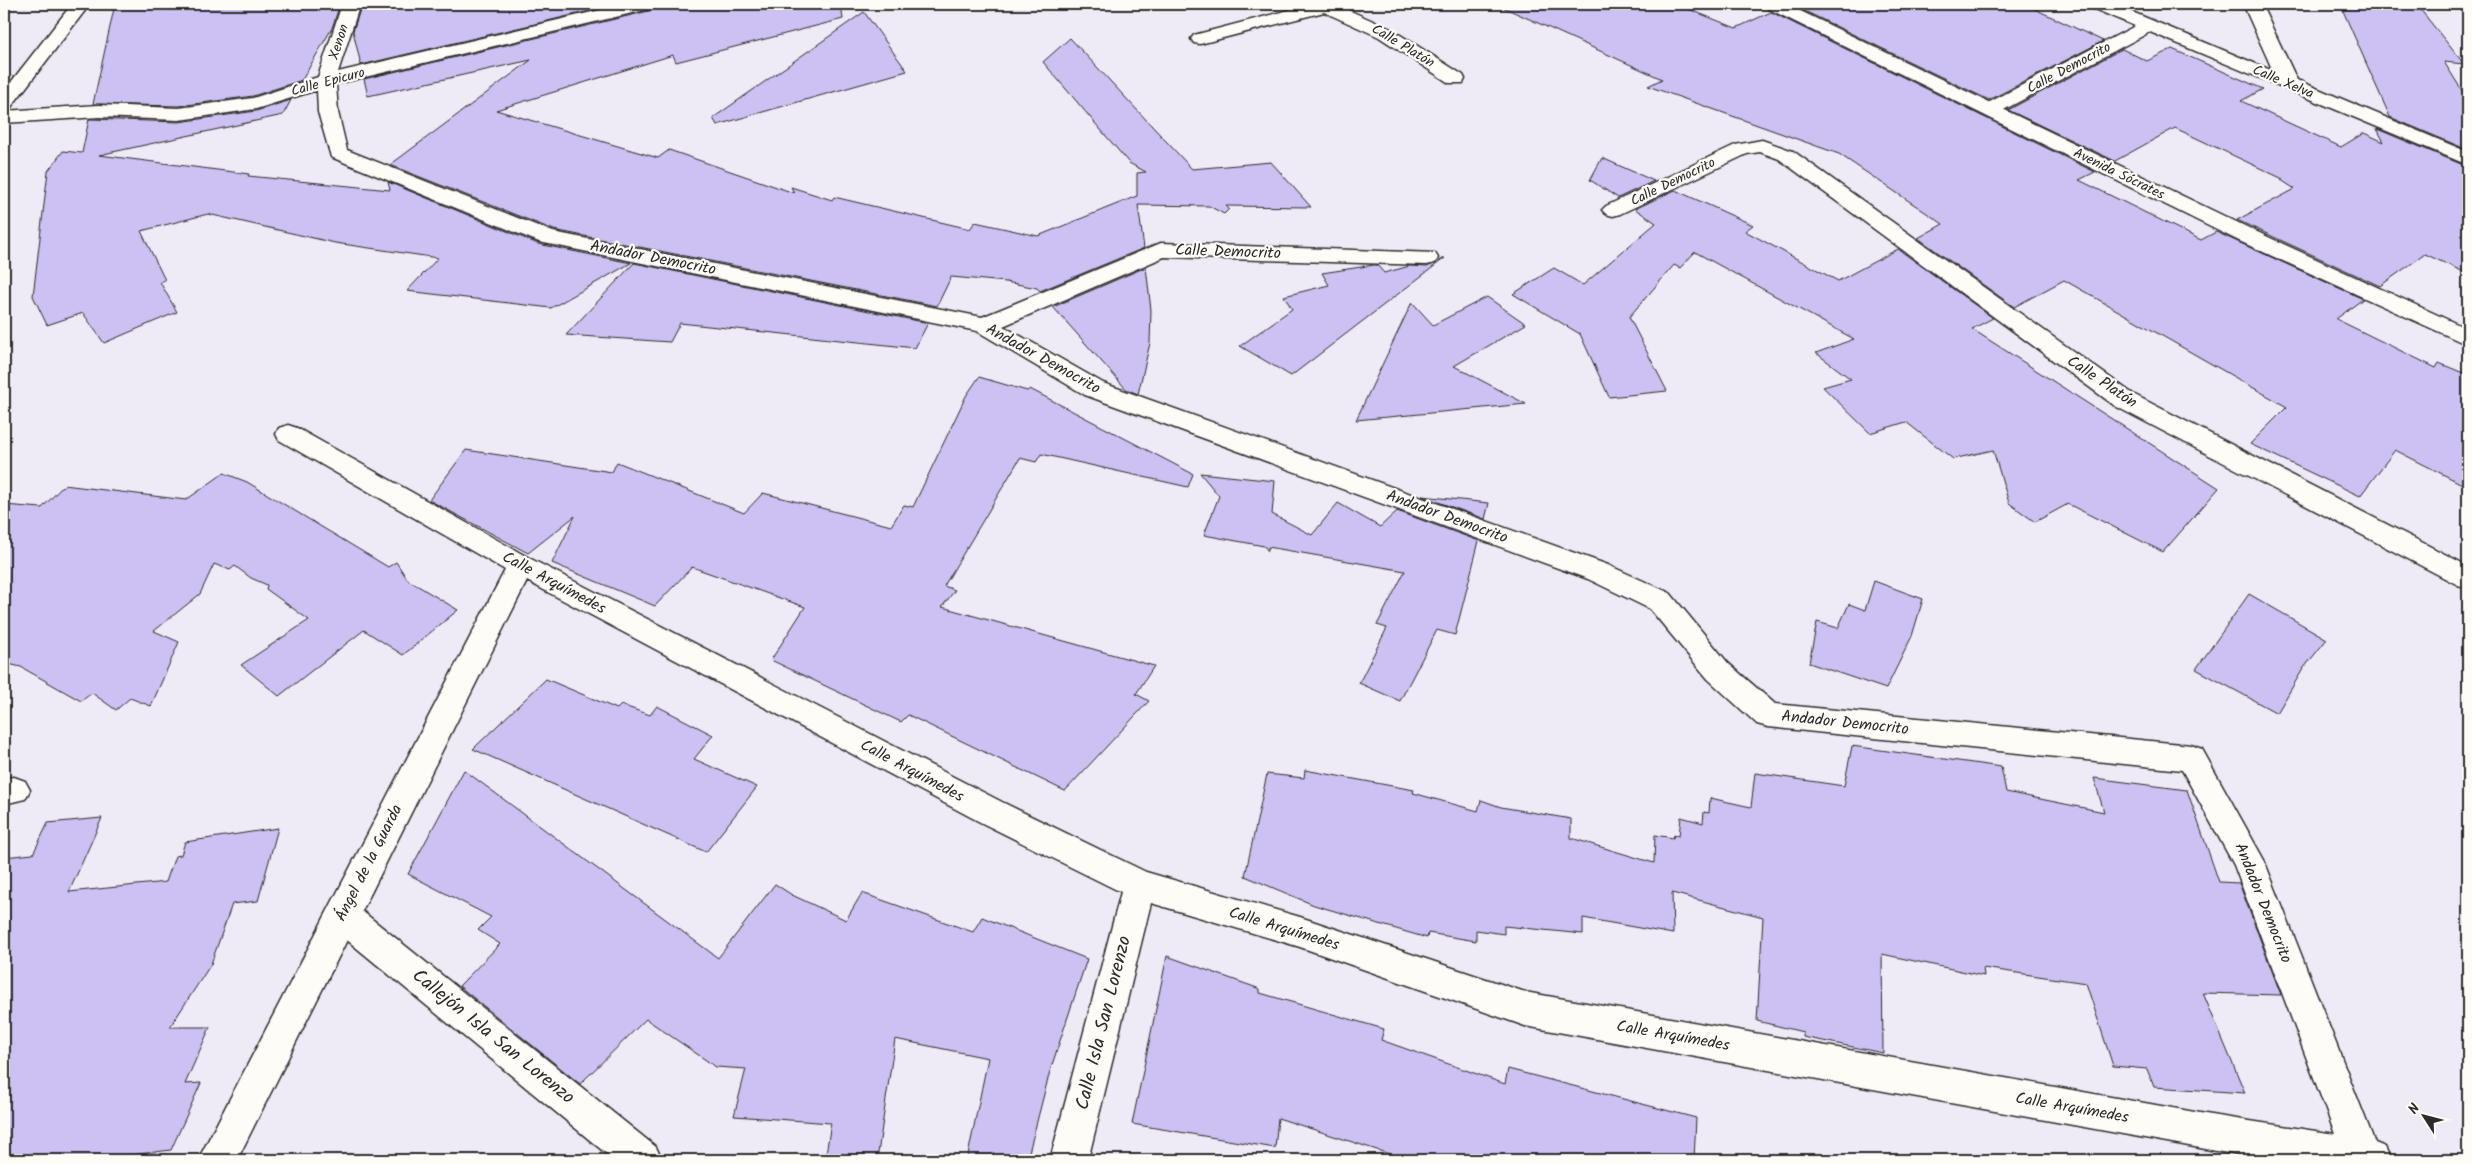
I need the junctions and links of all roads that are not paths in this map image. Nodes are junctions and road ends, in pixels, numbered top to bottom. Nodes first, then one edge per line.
1 (81, 4) edge
2 (352, 4) edge
3 (647, 4) edge
4 (1773, 4) edge
5 (2098, 4) edge
6 (2252, 4) edge
7 (1323, 5) edge
8 (625, 6) edge
9 (2149, 26) junction
10 (1200, 39) dead end
11 (1456, 79) dead end
12 (326, 81) junction
13 (2288, 84) junction
14 (10, 89) edge
15 (4, 104) edge
16 (1989, 110) junction
17 (4, 117) edge
18 (1762, 146) joint
19 (2468, 159) edge
20 (1613, 210) dead end
21 (1427, 258) dead end
22 (984, 324) junction
23 (2468, 338) edge
24 (288, 434) dead end
25 (520, 566) junction
26 (2468, 578) edge
27 (1138, 885) junction
28 (342, 915) junction
29 (2367, 1158) edge
30 (217, 1160) edge
31 (643, 1160) edge
32 (1069, 1160) edge

1 - 14 street
2 - 12 street, Xenon
3 - 8 street, Calle Epicuro
4 - 16 street, Avenida Sócrates
5 - 9 street, Calle Xelva
6 - 13 street
7 - 10 street
7 - 11 street, Calle Platón
8 - 12 street, Calle Epicuro
9 - 13 street, Calle Xelva
9 - 16 street, Calle Democrito
12 - 17 street, Calle Epicuro
12 - 22 street, Andador Democrito
13 - 19 street, Calle Xelva
14 - 15 street
16 - 23 street, Avenida Sócrates
18 - 20 street, Calle Democrito
18 - 26 street, Calle Platón
21 - 22 street, Calle Democrito
22 - 29 street, Andador Democrito
24 - 25 street, Calle Arquímedes
25 - 27 street, Calle Arquímedes
25 - 28 street, Ángel de la Guarda
27 - 29 street, Calle Arquímedes
27 - 32 street, Calle Isla San Lorenzo
28 - 30 street, Ángel de la Guarda
28 - 31 street, Callejón Isla San Lorenzo

